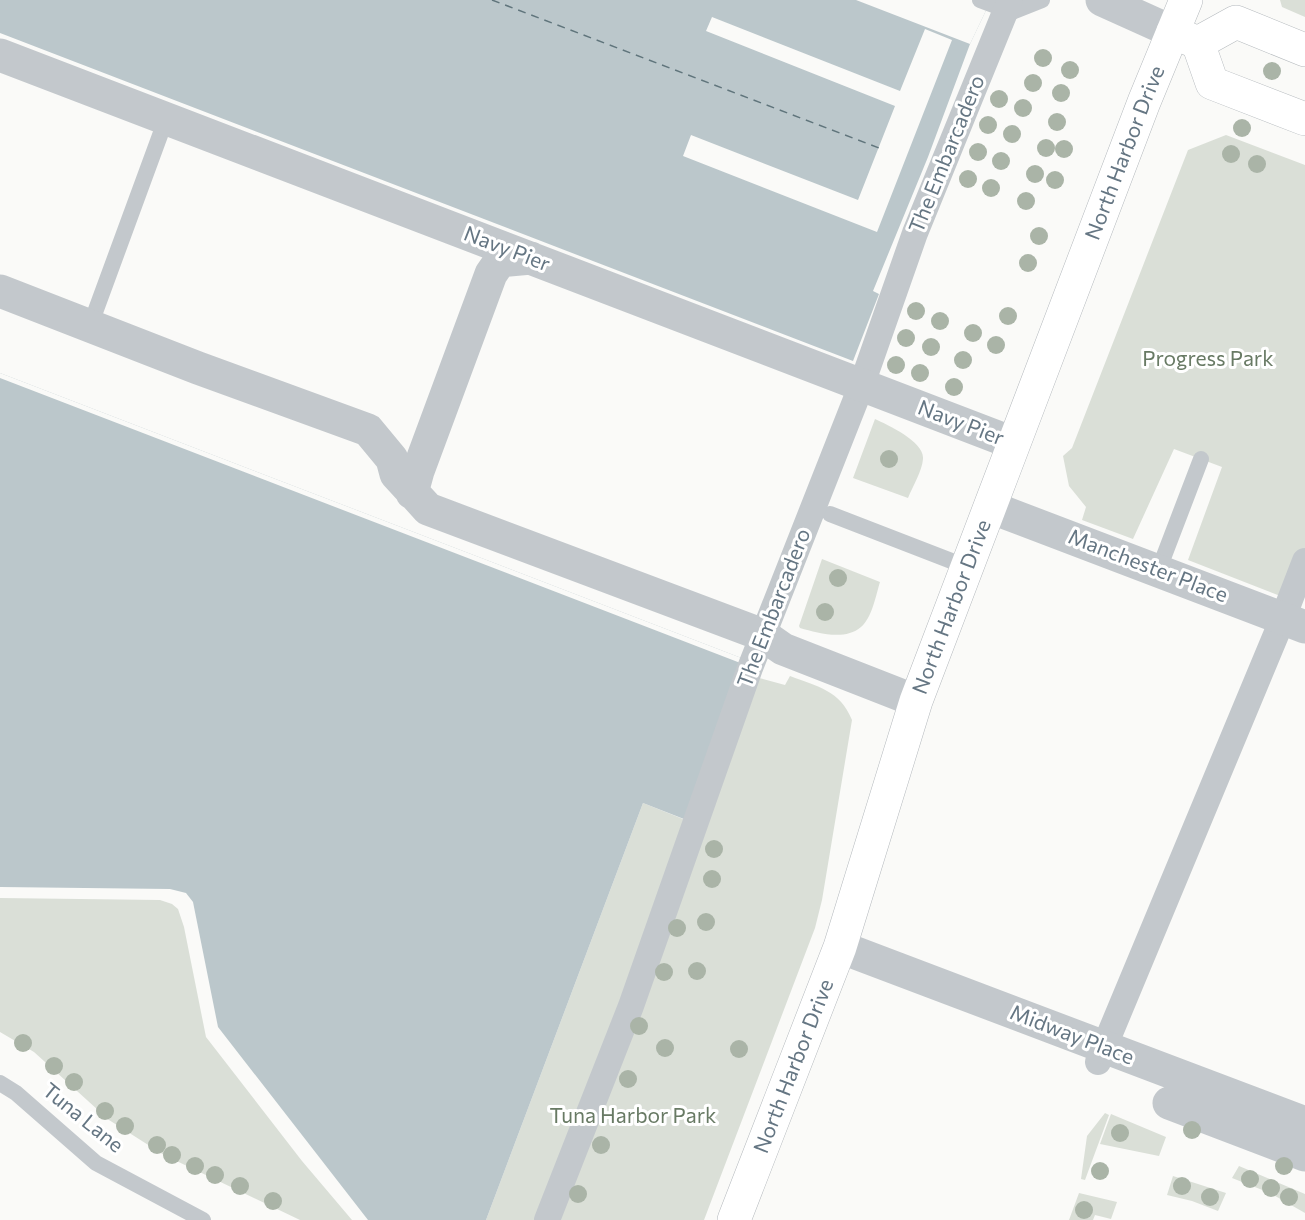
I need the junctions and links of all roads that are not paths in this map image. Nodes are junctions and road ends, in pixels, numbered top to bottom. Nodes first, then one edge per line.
1 (981, 0) edge
2 (1042, 0) edge
3 (1102, 0) edge
4 (1186, 0) edge
5 (1007, 5) edge
6 (1186, 37) junction
7 (1305, 50) edge
8 (0, 55) edge
9 (166, 119) junction
10 (1305, 119) edge
11 (531, 258) junction
12 (0, 291) edge
13 (90, 326) junction
14 (862, 384) junction
15 (1013, 443) junction
16 (1201, 459) dead end
17 (412, 493) junction
18 (990, 507) junction
19 (830, 514) dead end
20 (1305, 561) edge
21 (967, 567) junction
22 (1159, 569) junction
23 (1294, 622) edge
24 (763, 635) junction
25 (916, 701) junction
26 (840, 947) junction
27 (1101, 1055) junction
28 (0, 1083) edge
29 (1169, 1103) dead end
30 (1305, 1123) edge
31 (1305, 1155) edge
32 (203, 1220) edge
33 (547, 1220) edge
34 (734, 1220) edge

1 - 5 lane
2 - 5 lane
3 - 6 street
4 - 6 main road, North Harbor Drive
5 - 14 street, The Embarcadero
6 - 7 main road
6 - 10 main road
6 - 15 main road, North Harbor Drive
8 - 9 street, Navy Pier
9 - 11 street, Navy Pier
9 - 13 lane
11 - 14 street, Navy Pier
11 - 17 street
12 - 13 street
13 - 17 street
14 - 15 street, Navy Pier
14 - 24 street, The Embarcadero
15 - 18 main road, North Harbor Drive
16 - 22 lane
17 - 24 street
18 - 21 main road, North Harbor Drive
18 - 22 street, Manchester Place
19 - 21 lane
20 - 23 street
21 - 25 main road, North Harbor Drive
22 - 23 street, Manchester Place
23 - 27 street
24 - 25 street
24 - 33 street, The Embarcadero
25 - 26 main road, North Harbor Drive
26 - 27 street, Midway Place
26 - 34 main road, North Harbor Drive
27 - 30 street, Midway Place
28 - 32 lane, Tuna Lane
29 - 31 street

